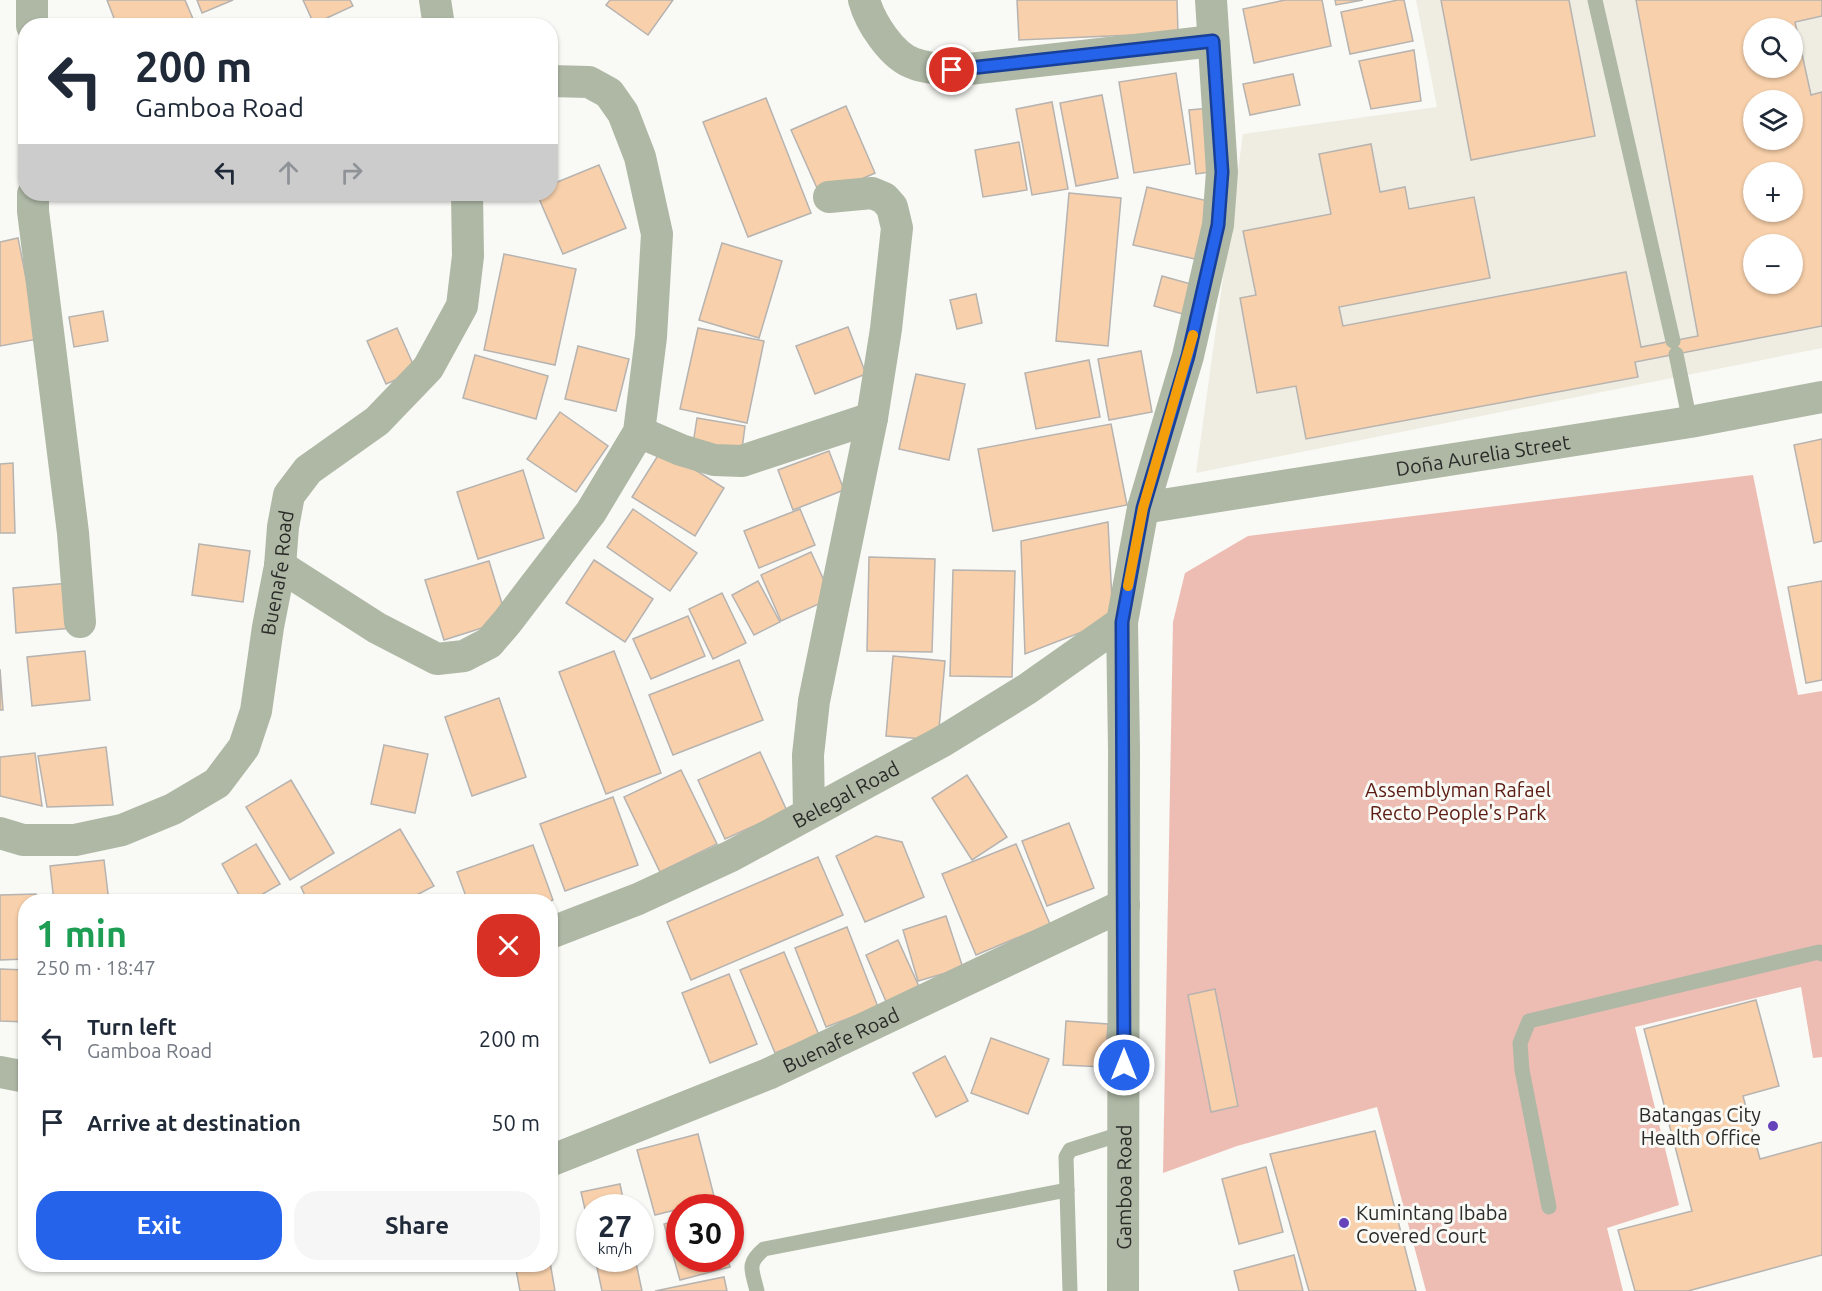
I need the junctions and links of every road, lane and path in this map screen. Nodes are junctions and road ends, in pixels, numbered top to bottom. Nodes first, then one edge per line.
1 (32, 0) edge
2 (435, 0) edge
3 (864, 0) edge
4 (1211, 0) edge
5 (1595, 0) edge
6 (32, 18) edge
7 (438, 18) edge
8 (1213, 41) junction
9 (558, 80) edge
10 (829, 197) dead end
11 (33, 201) edge
12 (467, 201) edge
13 (1822, 397) edge
14 (872, 418) junction
15 (1690, 422) junction
16 (639, 432) junction
17 (1143, 508) junction
18 (280, 566) junction
19 (80, 622) dead end
20 (1122, 622) junction
21 (809, 813) junction
22 (0, 832) edge
23 (1124, 905) junction
24 (558, 930) edge
25 (1822, 954) edge
26 (0, 1072) edge
27 (18, 1075) edge
28 (1124, 1133) junction
29 (558, 1158) edge
30 (1067, 1190) junction
31 (1550, 1207) dead end
32 (757, 1291) edge
33 (1070, 1291) edge
34 (1123, 1291) edge

1 - 6 street
2 - 7 street
3 - 8 street
4 - 8 street, Gamboa Road
5 - 15 lane
8 - 17 street, Gamboa Road
9 - 16 street
10 - 14 street
11 - 19 street
12 - 18 street, Buenafe Road
13 - 15 street, Doña Aurelia Street
14 - 16 street
14 - 21 street
15 - 17 street, Doña Aurelia Street
16 - 18 street
17 - 20 street, Gamboa Road
18 - 22 street, Buenafe Road
20 - 21 street, Belegal Road
20 - 23 street, Gamboa Road
21 - 24 street, Belegal Road
23 - 28 street, Gamboa Road
23 - 29 street, Buenafe Road
25 - 31 lane
26 - 27 street
28 - 30 lane
28 - 34 street, Gamboa Road
30 - 32 lane
30 - 33 lane

